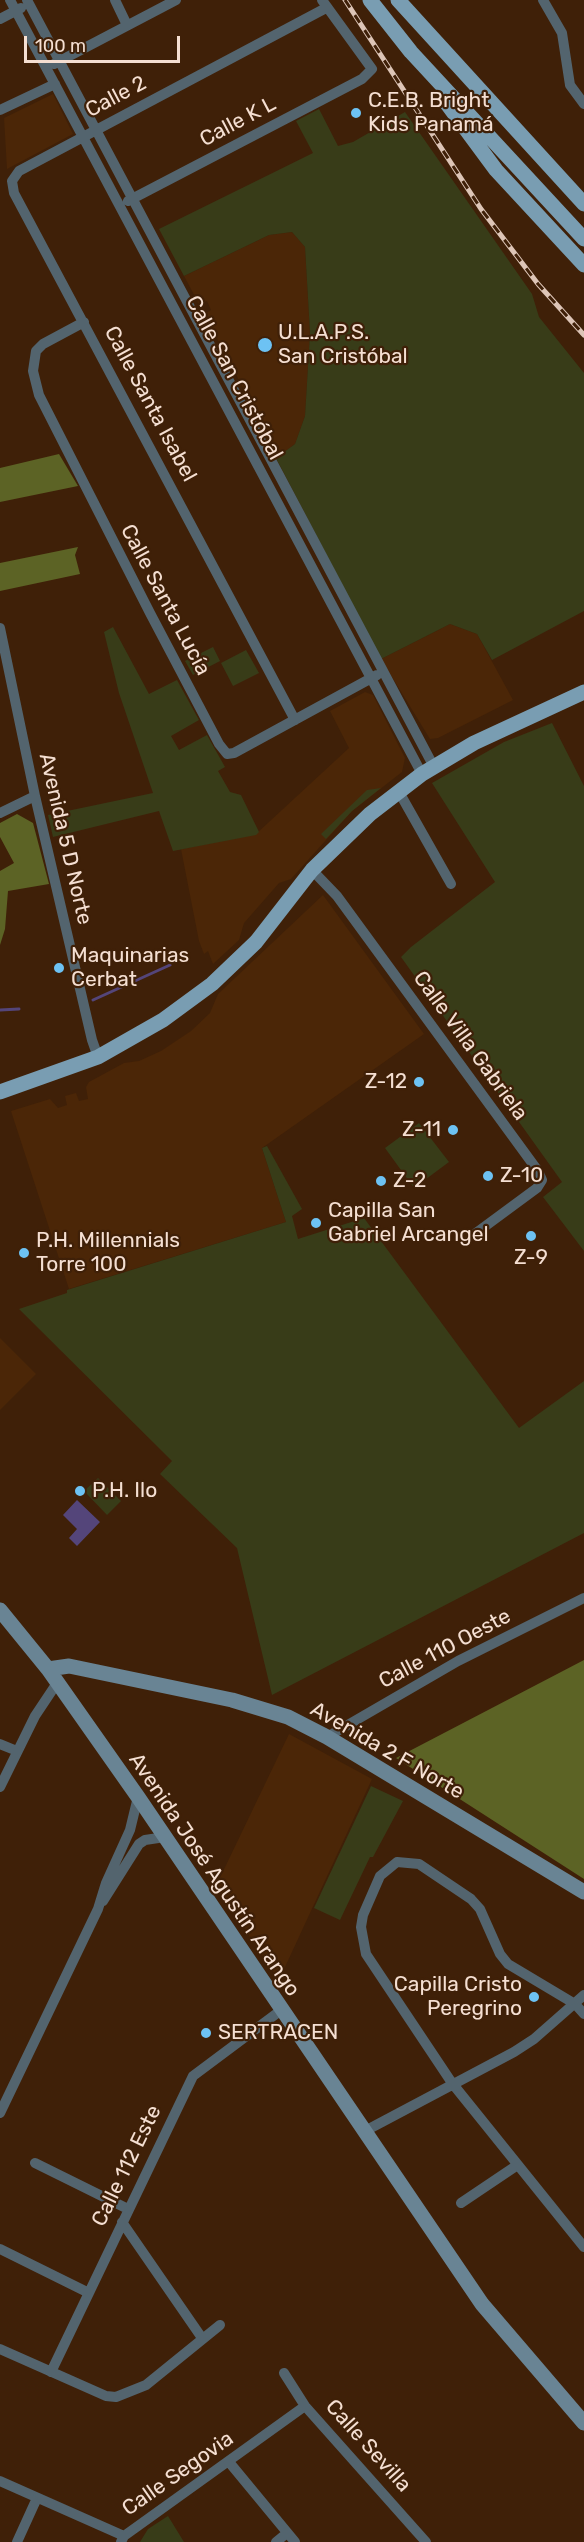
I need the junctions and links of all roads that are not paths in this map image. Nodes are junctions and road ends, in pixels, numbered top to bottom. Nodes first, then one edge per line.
1 (10, 0) edge
2 (115, 0) edge
3 (176, 0) edge
4 (369, 0) edge
5 (398, 0) edge
6 (543, 0) edge
7 (28, 2) edge
8 (324, 4) edge
9 (16, 11) junction
10 (0, 19) edge
11 (128, 25) junction
12 (411, 52) junction
13 (60, 61) junction
14 (47, 69) junction
15 (459, 69) junction
16 (55, 84) junction
17 (584, 104) edge
18 (0, 110) edge
19 (95, 130) junction
20 (83, 137) junction
21 (584, 192) edge
22 (132, 199) junction
23 (584, 204) edge
24 (120, 206) junction
25 (584, 239) edge
26 (584, 265) edge
27 (84, 322) junction
28 (0, 628) edge
29 (383, 672) junction
30 (371, 678) junction
31 (584, 692) edge
32 (295, 720) junction
33 (428, 770) junction
34 (399, 792) junction
35 (35, 796) junction
36 (0, 813) edge
37 (312, 870) junction
38 (451, 884) dead end
39 (98, 1057) junction
40 (0, 1092) edge
41 (476, 1233) dead end
42 (584, 1598) edge
43 (0, 1610) edge
44 (48, 1669) junction
45 (57, 1683) junction
46 (327, 1737) junction
47 (0, 1744) edge
48 (17, 1751) junction
49 (0, 1787) edge
50 (138, 1797) junction
51 (165, 1837) junction
52 (584, 1892) edge
53 (98, 1909) junction
54 (584, 1995) edge
55 (574, 2004) junction
56 (280, 2011) junction
57 (584, 2014) edge
58 (452, 2083) junction
59 (0, 2113) edge
60 (364, 2131) junction
61 (35, 2163) dead end
62 (516, 2166) junction
63 (461, 2203) dead end
64 (128, 2209) junction
65 (122, 2222) junction
66 (584, 2247) edge
67 (0, 2249) edge
68 (89, 2293) junction
69 (220, 2325) dead end
70 (202, 2338) junction
71 (0, 2349) edge
72 (51, 2372) junction
73 (284, 2373) dead end
74 (305, 2406) junction
75 (584, 2423) edge
76 (228, 2462) junction
77 (0, 2481) edge
78 (37, 2498) junction
79 (287, 2533) junction
80 (122, 2539) edge
81 (17, 2542) edge
82 (276, 2542) edge
83 (295, 2542) edge
84 (426, 2542) edge

1 - 9 street, Calle San Cristóbal
2 - 11 street
3 - 11 street
4 - 12 main road
5 - 15 main road
6 - 17 street
7 - 9 street
7 - 13 street, Calle San Cristóbal
8 - 19 street, Calle 2
8 - 22 street, Calle K L
9 - 10 street
9 - 14 street, Calle San Cristóbal
11 - 13 street
12 - 25 main road
12 - 26 main road
13 - 14 street
13 - 19 street, Calle San Cristóbal
14 - 16 street, Calle San Cristóbal
15 - 21 main road
15 - 23 main road
16 - 18 street
16 - 20 street, Calle San Cristóbal
19 - 20 street, Calle 2
19 - 22 street, Calle San Cristóbal
20 - 24 street, Calle San Cristóbal
20 - 27 street, Calle Santa Isabel
22 - 24 street, Calle K L
22 - 29 street, Calle San Cristóbal
24 - 30 street, Calle San Cristóbal
27 - 32 street, Calle Santa Isabel
27 - 32 street, Calle Santa Lucía
28 - 35 street, Avenida 5 D Norte
29 - 30 street, Calle Santa Lucía
29 - 33 street, Calle San Cristóbal
30 - 32 street, Calle Santa Lucía
30 - 33 street, Calle San Cristóbal
31 - 33 main road
33 - 34 main road
34 - 37 main road
34 - 38 street
35 - 36 street
35 - 39 street, Avenida 5 D Norte
37 - 39 main road
37 - 41 street, Calle Villa Gabriela
39 - 40 main road
42 - 46 street, Calle 110 Oeste
43 - 44 main road, Avenida José Agustín Arango
44 - 45 main road, Avenida José Agustín Arango
44 - 46 main road, Avenida 2 F Norte
45 - 48 street
45 - 50 main road, Avenida José Agustín Arango
46 - 52 main road, Avenida 2 F Norte
47 - 48 street
48 - 49 street
50 - 51 main road, Avenida José Agustín Arango
50 - 53 street
51 - 53 street
51 - 56 main road, Avenida José Agustín Arango
53 - 59 street
54 - 55 street
55 - 57 street
55 - 58 street
55 - 58 street
56 - 60 main road, Avenida José Agustín Arango
56 - 64 street, Calle 112 Este
58 - 60 street
58 - 62 street
60 - 75 main road, Avenida José Agustín Arango
61 - 64 street
62 - 63 street
62 - 66 street
64 - 65 street, Calle 112 Este
65 - 68 street, Calle 112 Este
65 - 70 street
67 - 68 street
68 - 72 street, Calle 112 Este
69 - 70 street
70 - 72 street
71 - 72 street
73 - 74 street, Calle Sevilla
74 - 76 street, Calle Segovia
74 - 84 street, Calle Sevilla
76 - 79 street
76 - 80 street, Calle Segovia
77 - 78 street, Calle Segovia
78 - 80 street, Calle Segovia
78 - 81 street
79 - 82 street
79 - 83 street

